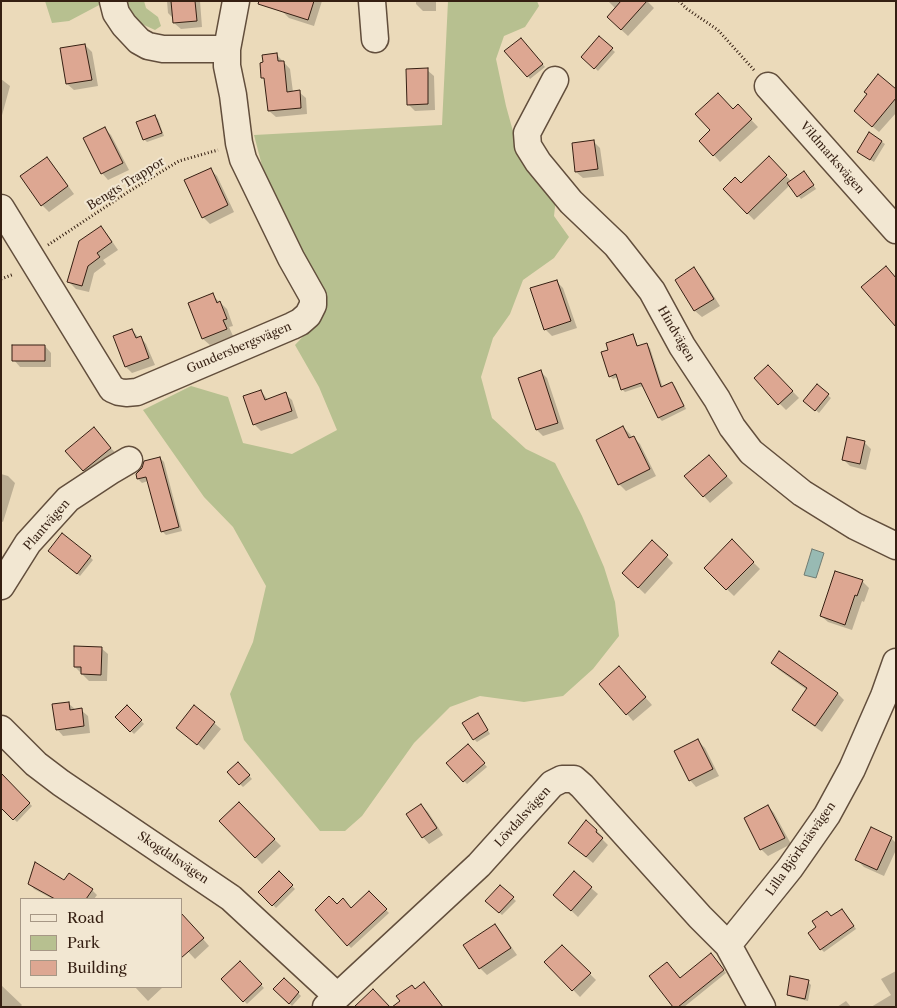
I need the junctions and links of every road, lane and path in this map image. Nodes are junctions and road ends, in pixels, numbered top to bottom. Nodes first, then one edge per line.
1 (113, 1) edge
2 (236, 1) edge
3 (372, 1) edge
4 (679, 1) edge
5 (375, 39) dead end
6 (227, 49) junction
7 (555, 80) dead end
8 (768, 86) joint
9 (239, 143) junction
10 (1, 208) edge
11 (896, 230) edge
12 (30, 256) junction
13 (129, 460) dead end
14 (896, 546) edge
15 (1, 586) edge
16 (896, 662) edge
17 (1, 729) edge
18 (728, 946) junction
19 (331, 1002) edge
20 (762, 1007) edge

1 - 6 street
2 - 6 street, Gundersbergsvägen
3 - 5 street
4 - 8 path
6 - 9 street, Gundersbergsvägen
7 - 14 street, Hindvägen
8 - 11 street, Vildmarksvägen
9 - 12 path, Bengts Trappor
9 - 12 street, Gundersbergsvägen
10 - 12 street, Gundersbergsvägen
13 - 15 street, Plantvägen
16 - 18 street, Lilla Björknäsvägen
17 - 19 street, Skogdalsvägen
18 - 19 street, Lövdalsvägen
18 - 20 street, Lövdalsvägen

